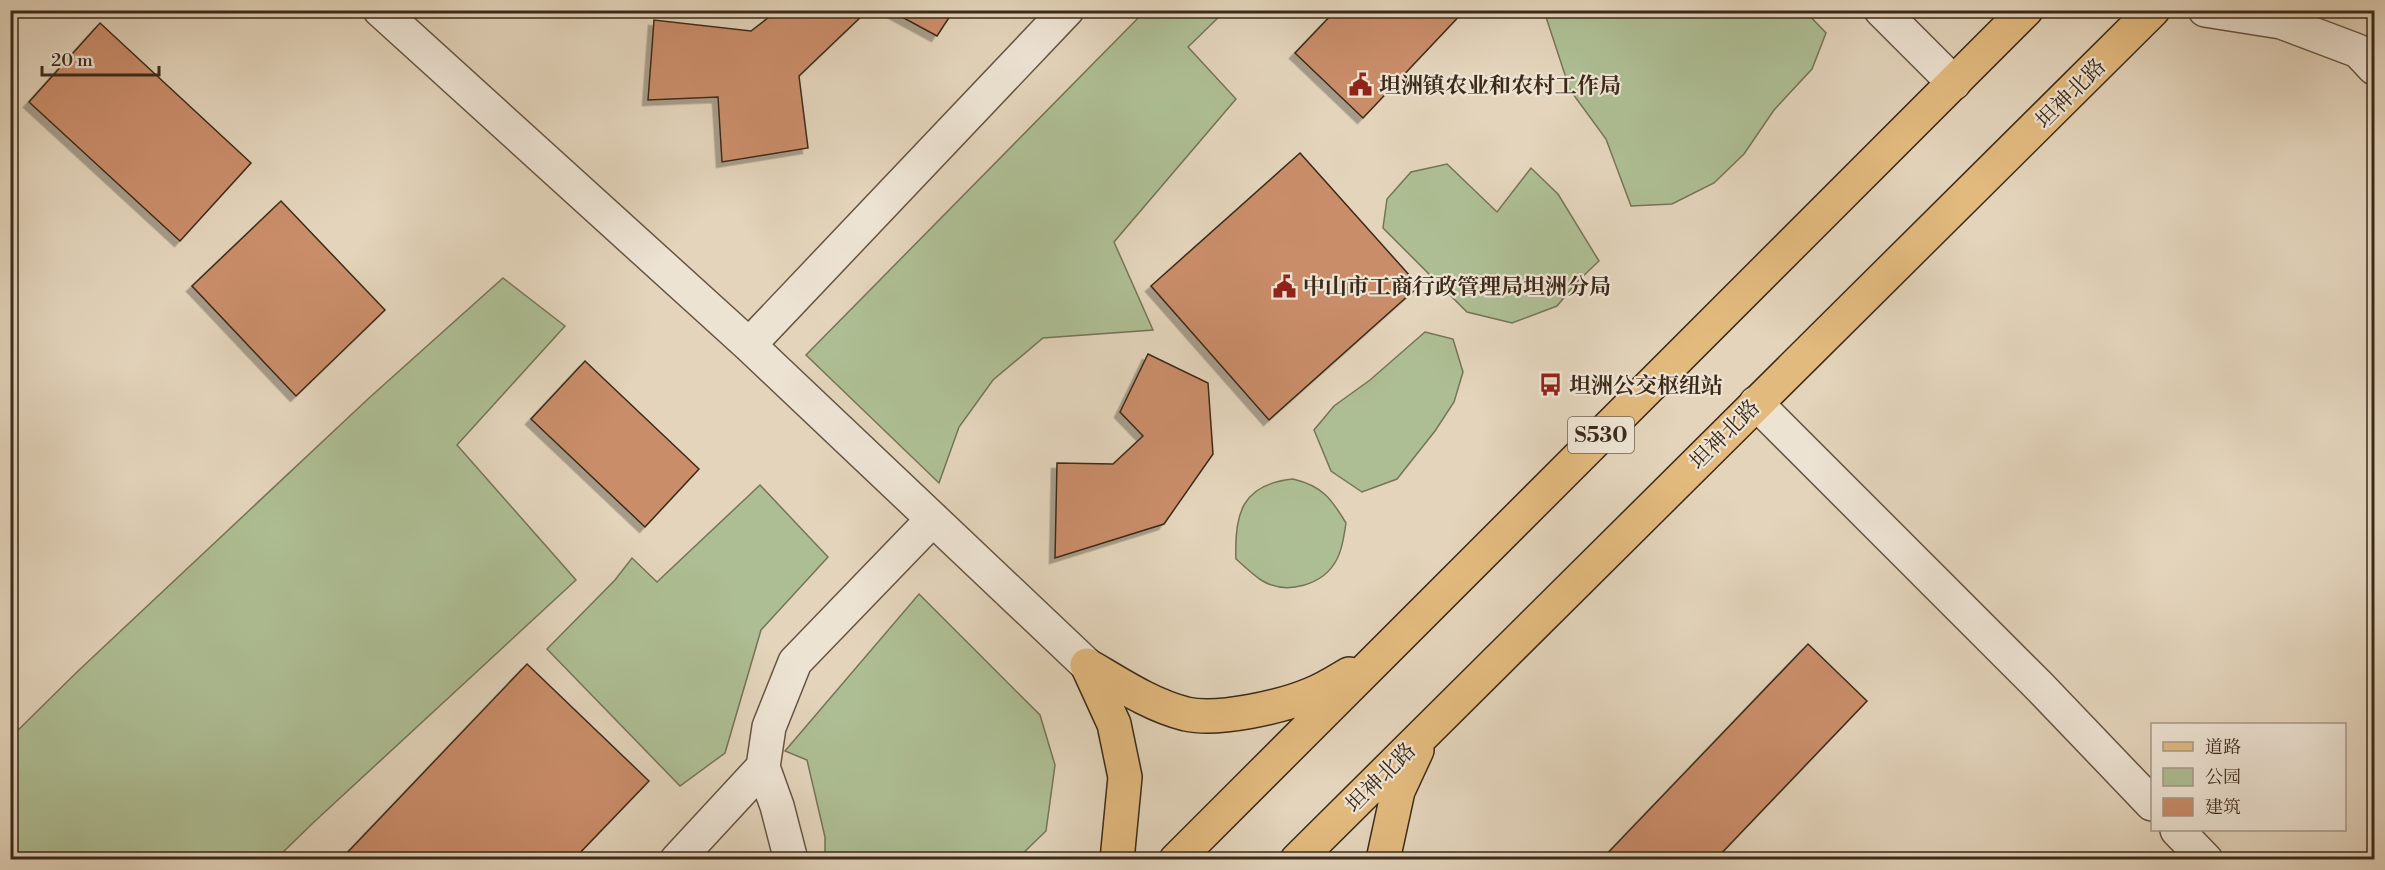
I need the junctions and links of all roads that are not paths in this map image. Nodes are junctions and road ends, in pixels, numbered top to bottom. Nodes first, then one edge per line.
1 (380, 10) edge
2 (1067, 10) edge
3 (1881, 10) edge
4 (2026, 10) edge
5 (2153, 10) edge
6 (2205, 10) edge
7 (2374, 68) edge
8 (1954, 83) junction
9 (749, 345) junction
10 (1756, 403) junction
11 (933, 519) junction
12 (1379, 658) junction
13 (1087, 665) junction
14 (1425, 732) junction
15 (763, 767) junction
16 (2151, 803) edge
17 (2178, 831) edge
18 (677, 860) edge
19 (791, 860) edge
20 (1117, 860) edge
21 (1176, 860) edge
22 (1297, 860) edge
23 (1383, 860) edge
24 (2206, 860) edge

1 - 9 street
2 - 9 street
3 - 8 street
4 - 8 main road, S530
5 - 10 main road, 坦神北路
6 - 7 street
8 - 12 main road, S530
9 - 11 street
10 - 14 main road, 坦神北路
10 - 16 street
11 - 13 street
11 - 15 street
12 - 13 main road
12 - 21 main road, S530
13 - 20 main road
14 - 22 main road, 坦神北路
14 - 23 main road
15 - 18 street
15 - 19 street
17 - 24 street

